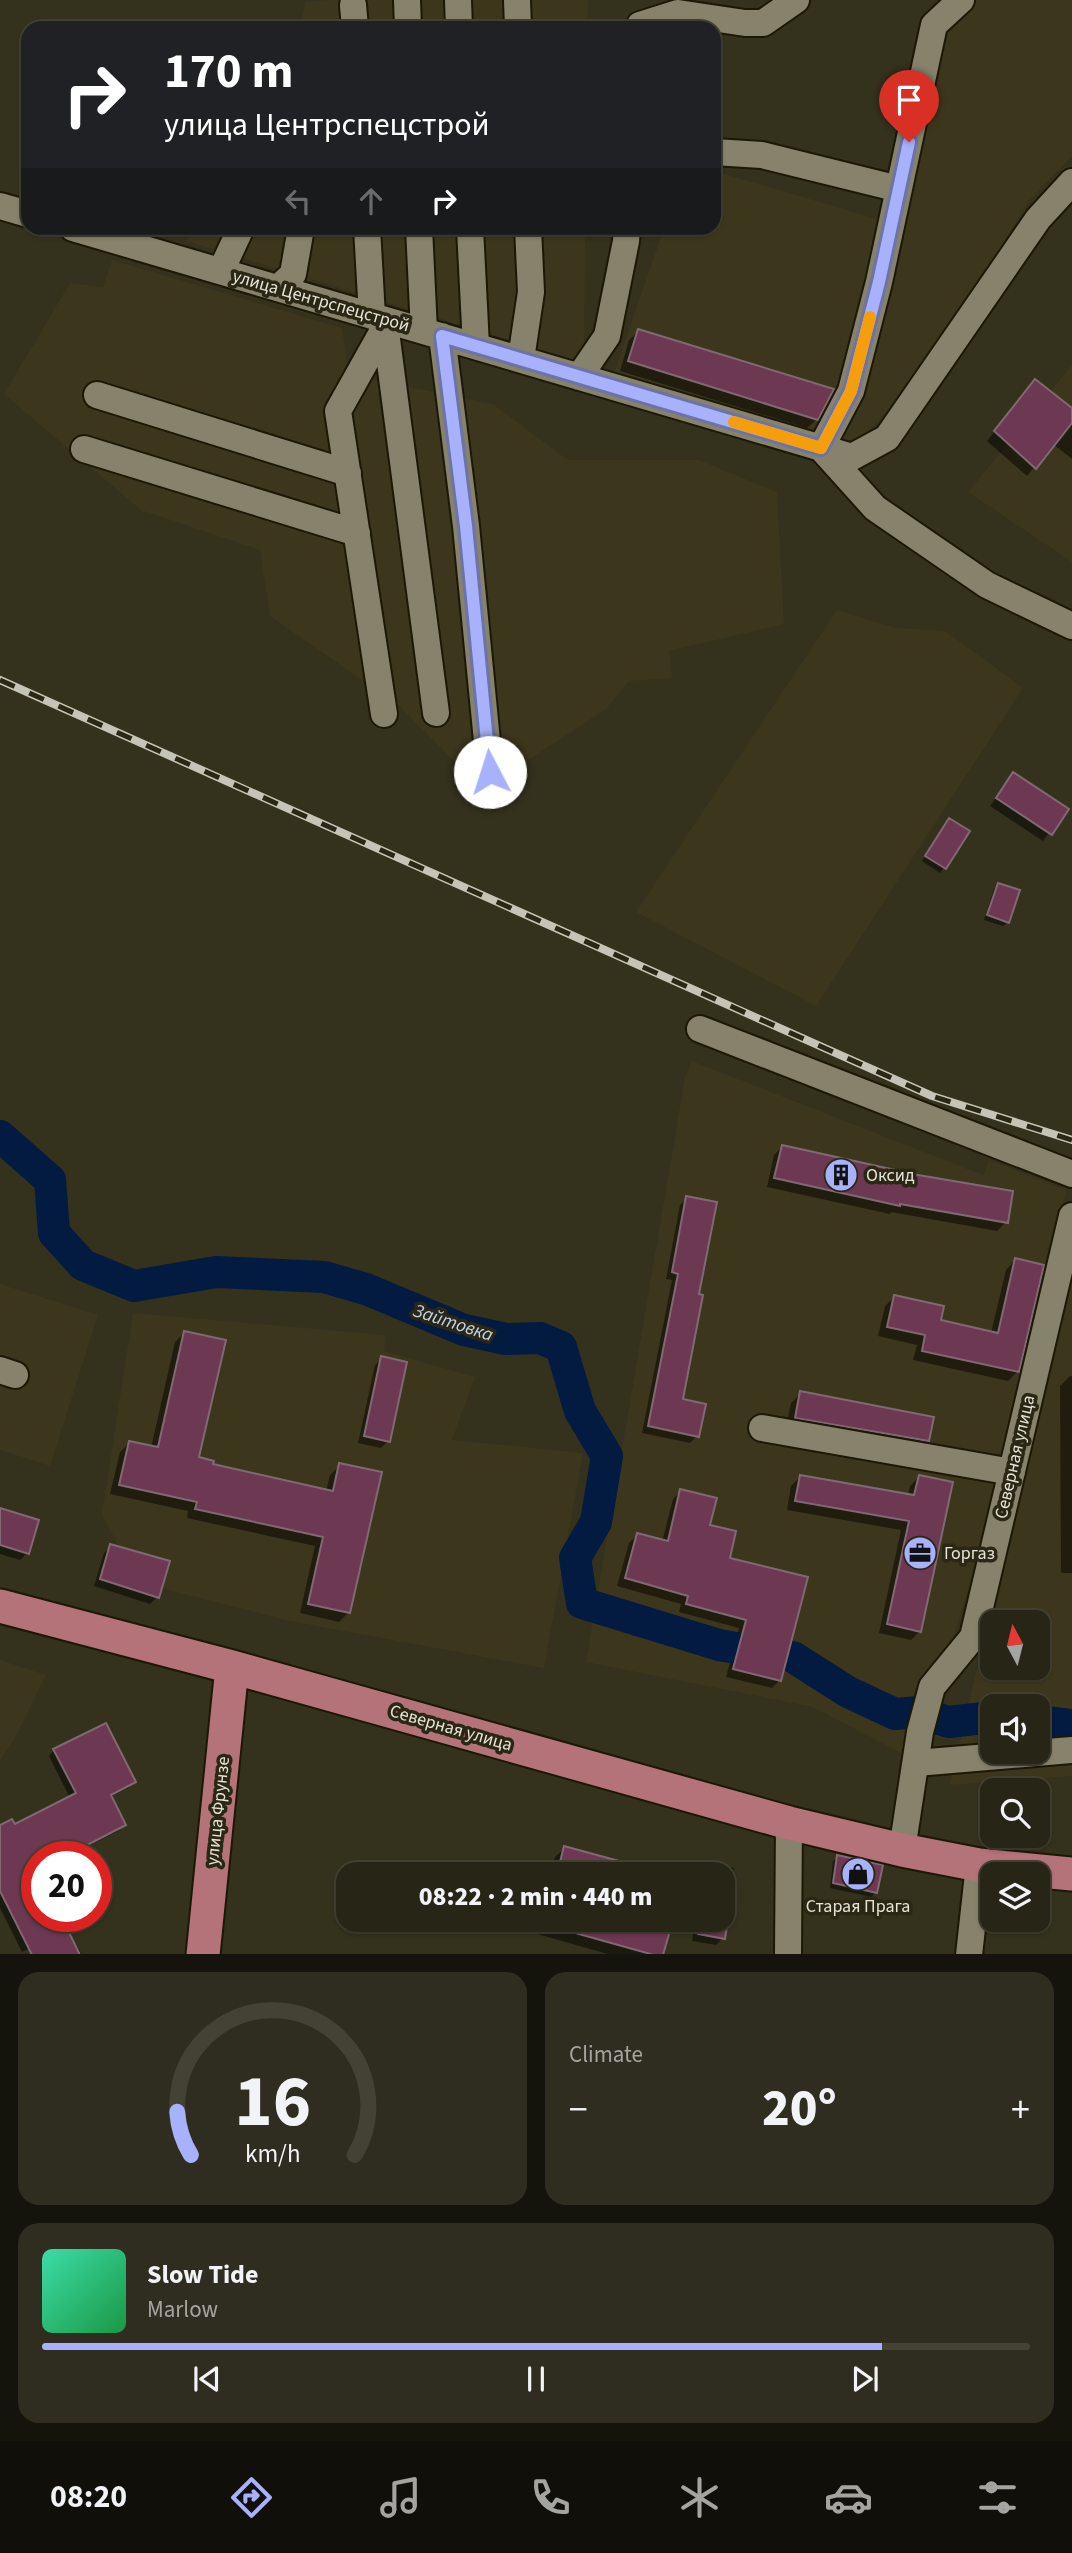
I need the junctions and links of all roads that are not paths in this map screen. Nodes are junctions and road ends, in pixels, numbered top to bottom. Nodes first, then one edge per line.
1 (407, 0) edge
2 (458, 0) edge
3 (517, 0) edge
4 (796, 0) edge
5 (961, 0) edge
6 (408, 21) edge
7 (459, 21) edge
8 (518, 21) edge
9 (653, 21) edge
10 (721, 152) edge
11 (1072, 182) edge
12 (899, 189) junction
13 (0, 206) edge
14 (21, 212) edge
15 (97, 235) edge
16 (238, 235) edge
17 (300, 235) edge
18 (368, 235) edge
19 (420, 235) edge
20 (470, 235) edge
21 (528, 235) edge
22 (626, 235) edge
23 (221, 271) junction
24 (278, 288) junction
25 (381, 321) junction
26 (433, 334) junction
27 (476, 346) junction
28 (521, 359) junction
29 (579, 377) junction
30 (96, 395) dead end
31 (821, 448) junction
32 (84, 449) dead end
33 (348, 473) junction
34 (357, 533) junction
35 (1072, 626) edge
36 (436, 713) dead end
37 (384, 714) dead end
38 (490, 772) dead end
39 (700, 1029) dead end
40 (1072, 1174) edge
41 (1072, 1216) edge
42 (762, 1428) dead end
43 (1012, 1472) junction
44 (0, 1606) edge
45 (233, 1667) junction
46 (1072, 1750) edge
47 (916, 1763) junction
48 (789, 1823) junction
49 (902, 1850) junction
50 (979, 1865) junction
51 (1072, 1874) edge
52 (203, 1954) edge
53 (788, 1954) edge
54 (970, 1954) edge

1 - 6 street
2 - 7 street
3 - 8 street
4 - 9 street
5 - 12 street
10 - 12 street
11 - 31 street, улица Центрспецстрой
12 - 31 street
13 - 14 street
15 - 23 street, улица Центрспецстрой
16 - 23 street
17 - 24 street
18 - 25 street
19 - 26 street
20 - 27 street
21 - 28 street
22 - 29 street
23 - 24 street, улица Центрспецстрой
24 - 25 street, улица Центрспецстрой
25 - 26 street, улица Центрспецстрой
25 - 33 street
25 - 36 street
26 - 27 street, улица Центрспецстрой
26 - 38 street
27 - 28 street, улица Центрспецстрой
28 - 29 street, улица Центрспецстрой
29 - 31 street, улица Центрспецстрой
30 - 33 street
31 - 35 street
32 - 34 street
33 - 34 street
34 - 37 street
39 - 40 street
41 - 43 street, Северная улица
42 - 43 street
43 - 47 street, Северная улица
44 - 45 main road, Северная улица
45 - 48 main road, Северная улица
45 - 52 main road, улица Фрунзе
46 - 47 street
47 - 49 street, Северная улица
48 - 49 main road, Северная улица
48 - 53 street
49 - 50 main road, Северная улица
50 - 51 main road, Северная улица
50 - 54 street

